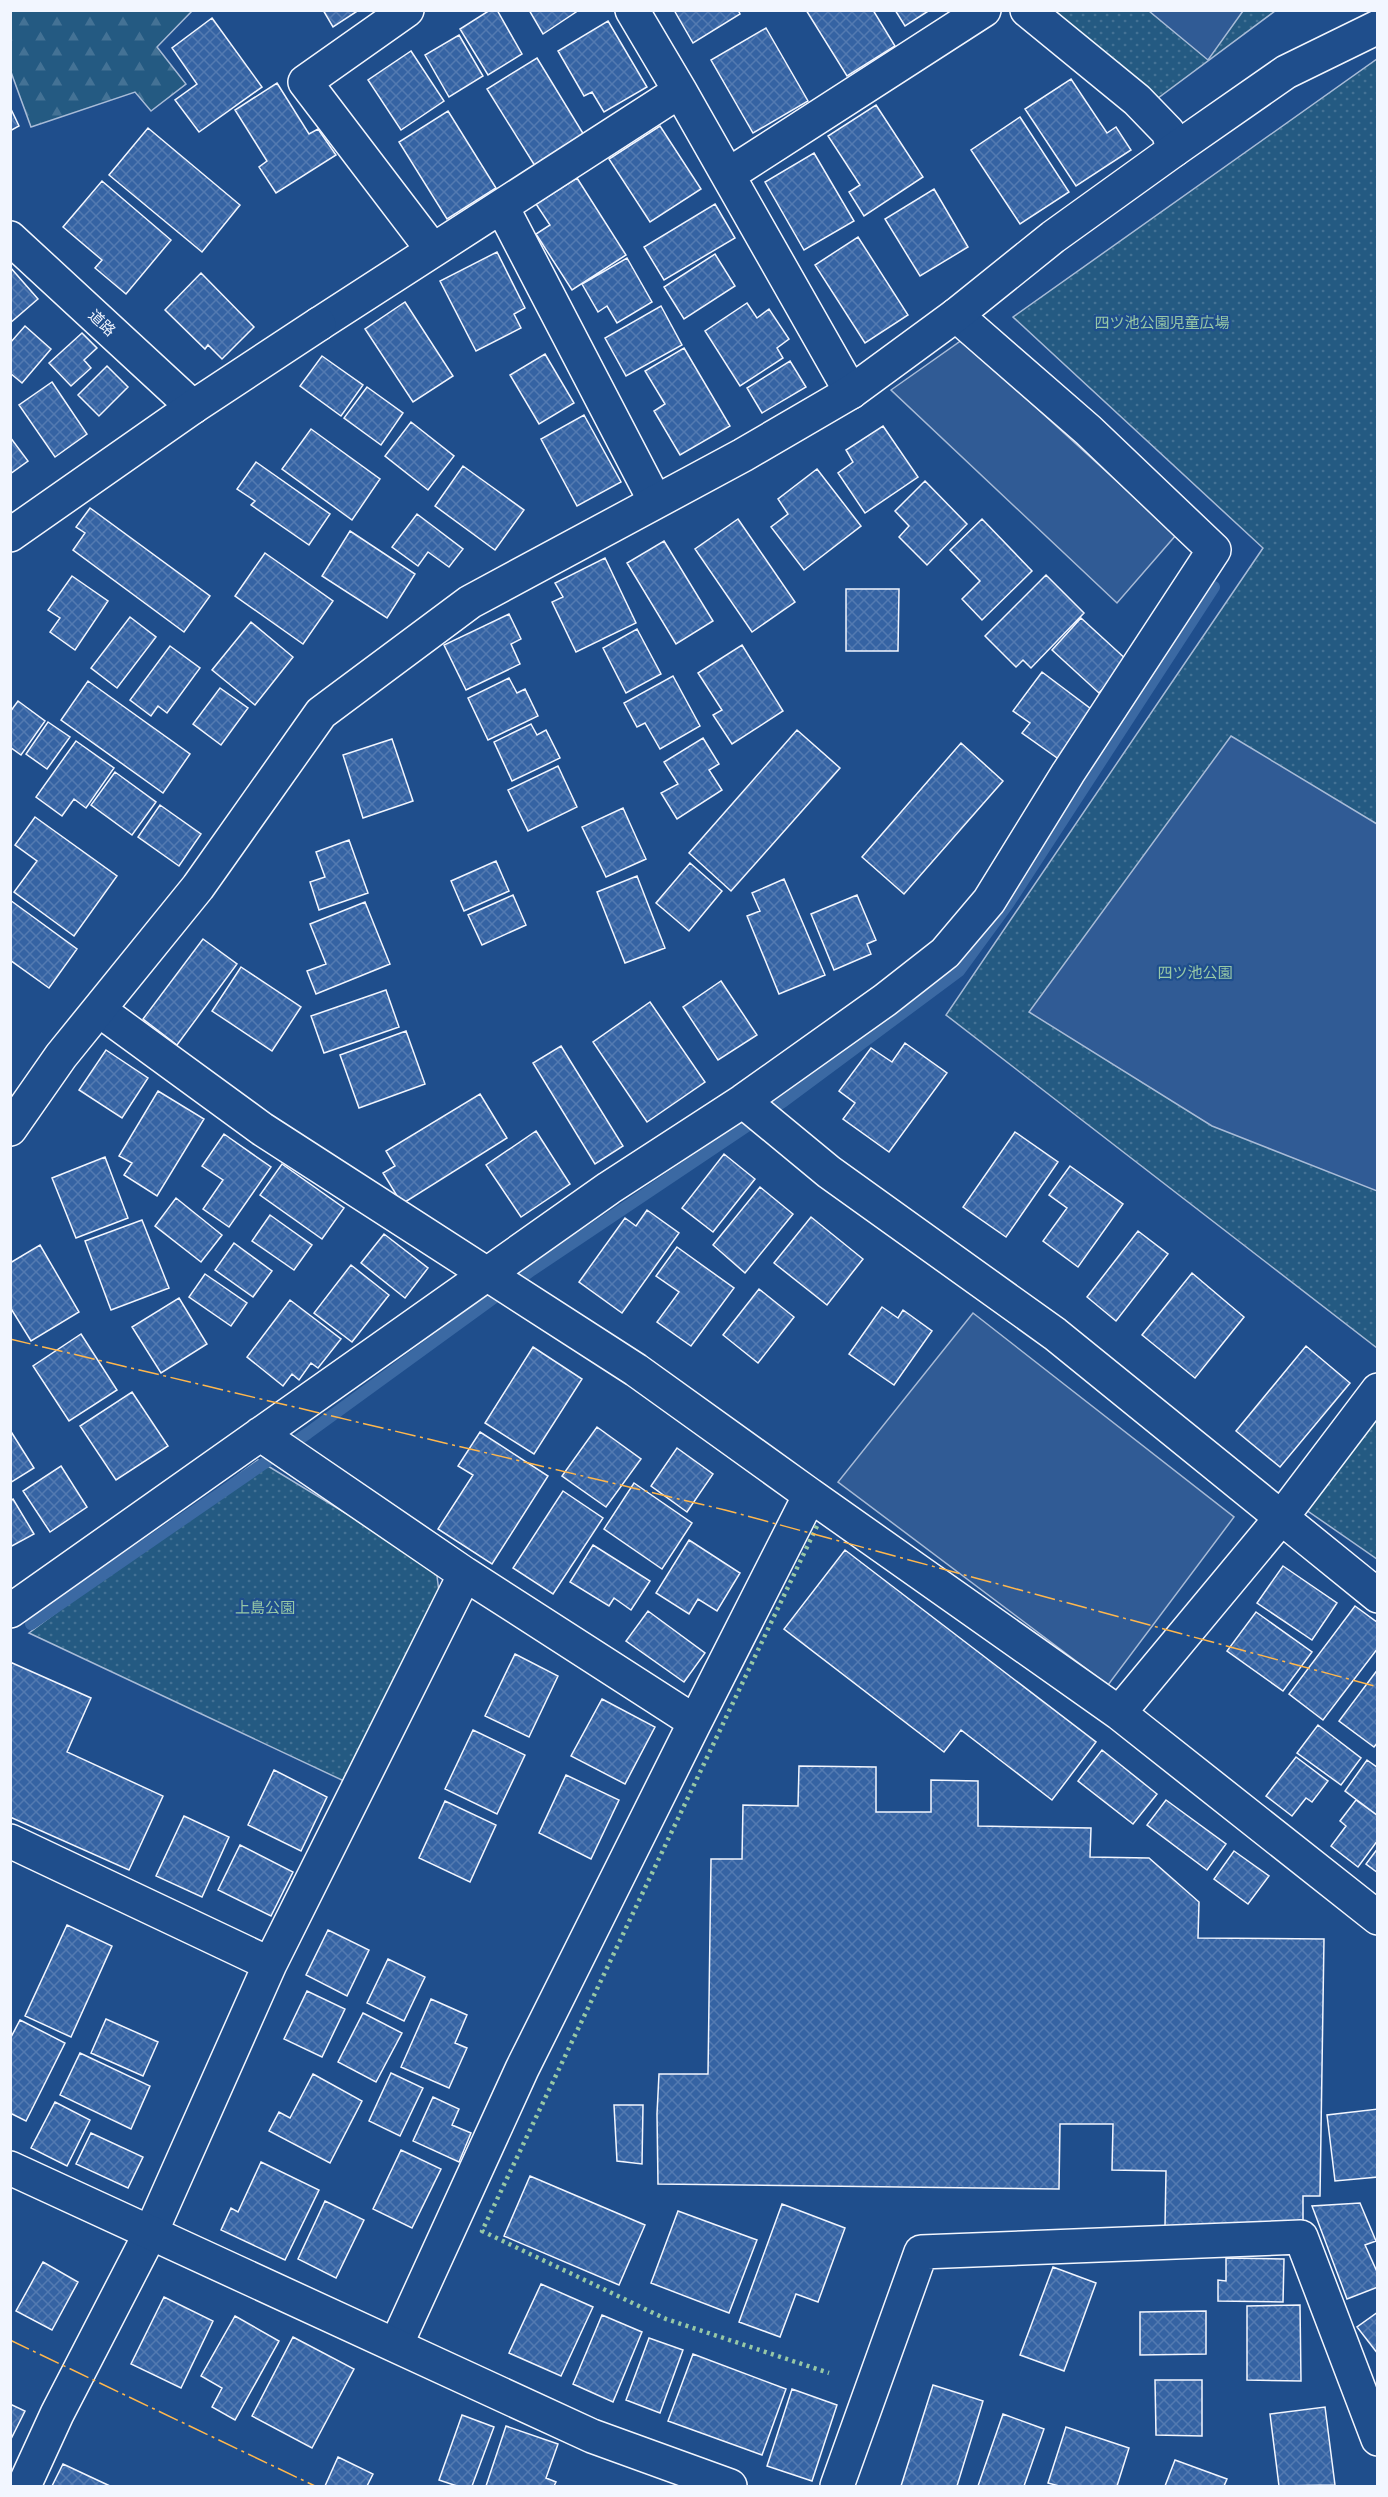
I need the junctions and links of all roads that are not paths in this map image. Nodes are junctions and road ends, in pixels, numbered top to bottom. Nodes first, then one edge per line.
1 (407, 10) edge
2 (632, 10) edge
3 (984, 10) edge
4 (1027, 10) edge
5 (1377, 27) edge
6 (680, 91) junction
7 (1174, 150) junction
8 (728, 175) junction
9 (502, 207) junction
10 (10, 238) edge
11 (432, 249) junction
12 (956, 315) junction
13 (852, 392) junction
14 (193, 407) junction
15 (655, 501) junction
16 (10, 535) edge
17 (99, 1010) junction
18 (756, 1112) junction
19 (10, 1129) edge
20 (503, 1284) junction
21 (1377, 1390) edge
22 (278, 1446) junction
23 (810, 1495) junction
24 (1281, 1518) junction
25 (465, 1574) junction
26 (1377, 1596) edge
27 (10, 1611) edge
28 (1119, 1713) junction
29 (695, 1722) junction
30 (10, 1841) edge
31 (1377, 1917) edge
32 (270, 1964) junction
33 (10, 2168) edge
34 (151, 2232) junction
35 (396, 2345) junction
36 (1377, 2439) edge
37 (24, 2487) edge
38 (730, 2487) edge
39 (837, 2487) edge

1 - 11 street
2 - 6 street
3 - 8 street
4 - 7 street
5 - 7 street
6 - 8 street
6 - 9 street
7 - 12 street
8 - 13 street
9 - 11 street
9 - 15 street
10 - 14 street, 道路
11 - 14 street
12 - 13 street
12 - 18 street
13 - 15 street
14 - 16 street
15 - 17 street
17 - 19 street
17 - 20 street
18 - 20 street
18 - 24 street
20 - 22 street
20 - 23 street
21 - 24 street
22 - 25 street
22 - 27 street
23 - 28 street
23 - 29 street
24 - 26 street
24 - 28 street
25 - 29 street
25 - 32 street
28 - 31 street
29 - 35 street
30 - 32 street
32 - 34 street
33 - 34 street
34 - 35 street
34 - 37 street
35 - 38 street
36 - 39 street

